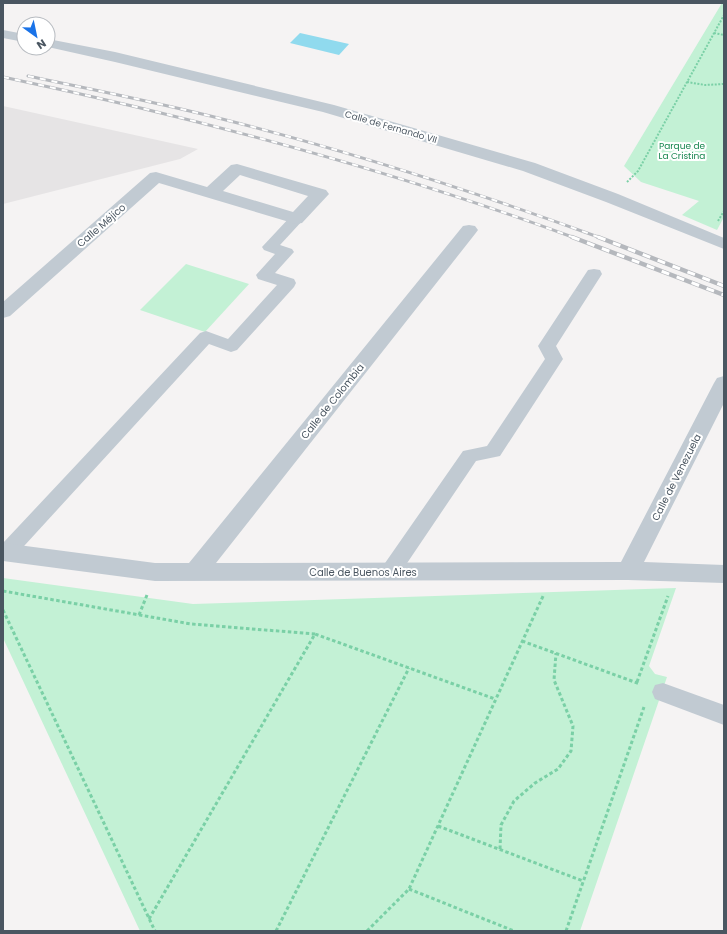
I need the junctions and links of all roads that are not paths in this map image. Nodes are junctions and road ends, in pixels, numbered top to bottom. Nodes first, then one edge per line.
1 (3, 34) edge
2 (16, 36) edge
3 (56, 45) edge
4 (211, 193) junction
5 (296, 219) junction
6 (469, 230) dead end
7 (724, 244) edge
8 (594, 274) dead end
9 (3, 312) edge
10 (724, 383) edge
11 (5, 552) edge
12 (628, 571) junction
13 (195, 572) junction
14 (390, 572) junction
15 (724, 574) edge
16 (651, 693) road end
17 (724, 714) edge

1 - 2 street
3 - 7 street, Calle de Fernando VII
4 - 5 street, Calle Méjico
4 - 5 street
4 - 9 street, Calle Méjico
5 - 11 street
6 - 13 street, Calle de Colombia
8 - 14 street
10 - 12 street, Calle de Venezuela
11 - 13 street, Calle de Buenos Aires
12 - 14 street, Calle de Buenos Aires
12 - 15 street, Calle de Buenos Aires
13 - 14 street, Calle de Buenos Aires
16 - 17 street

